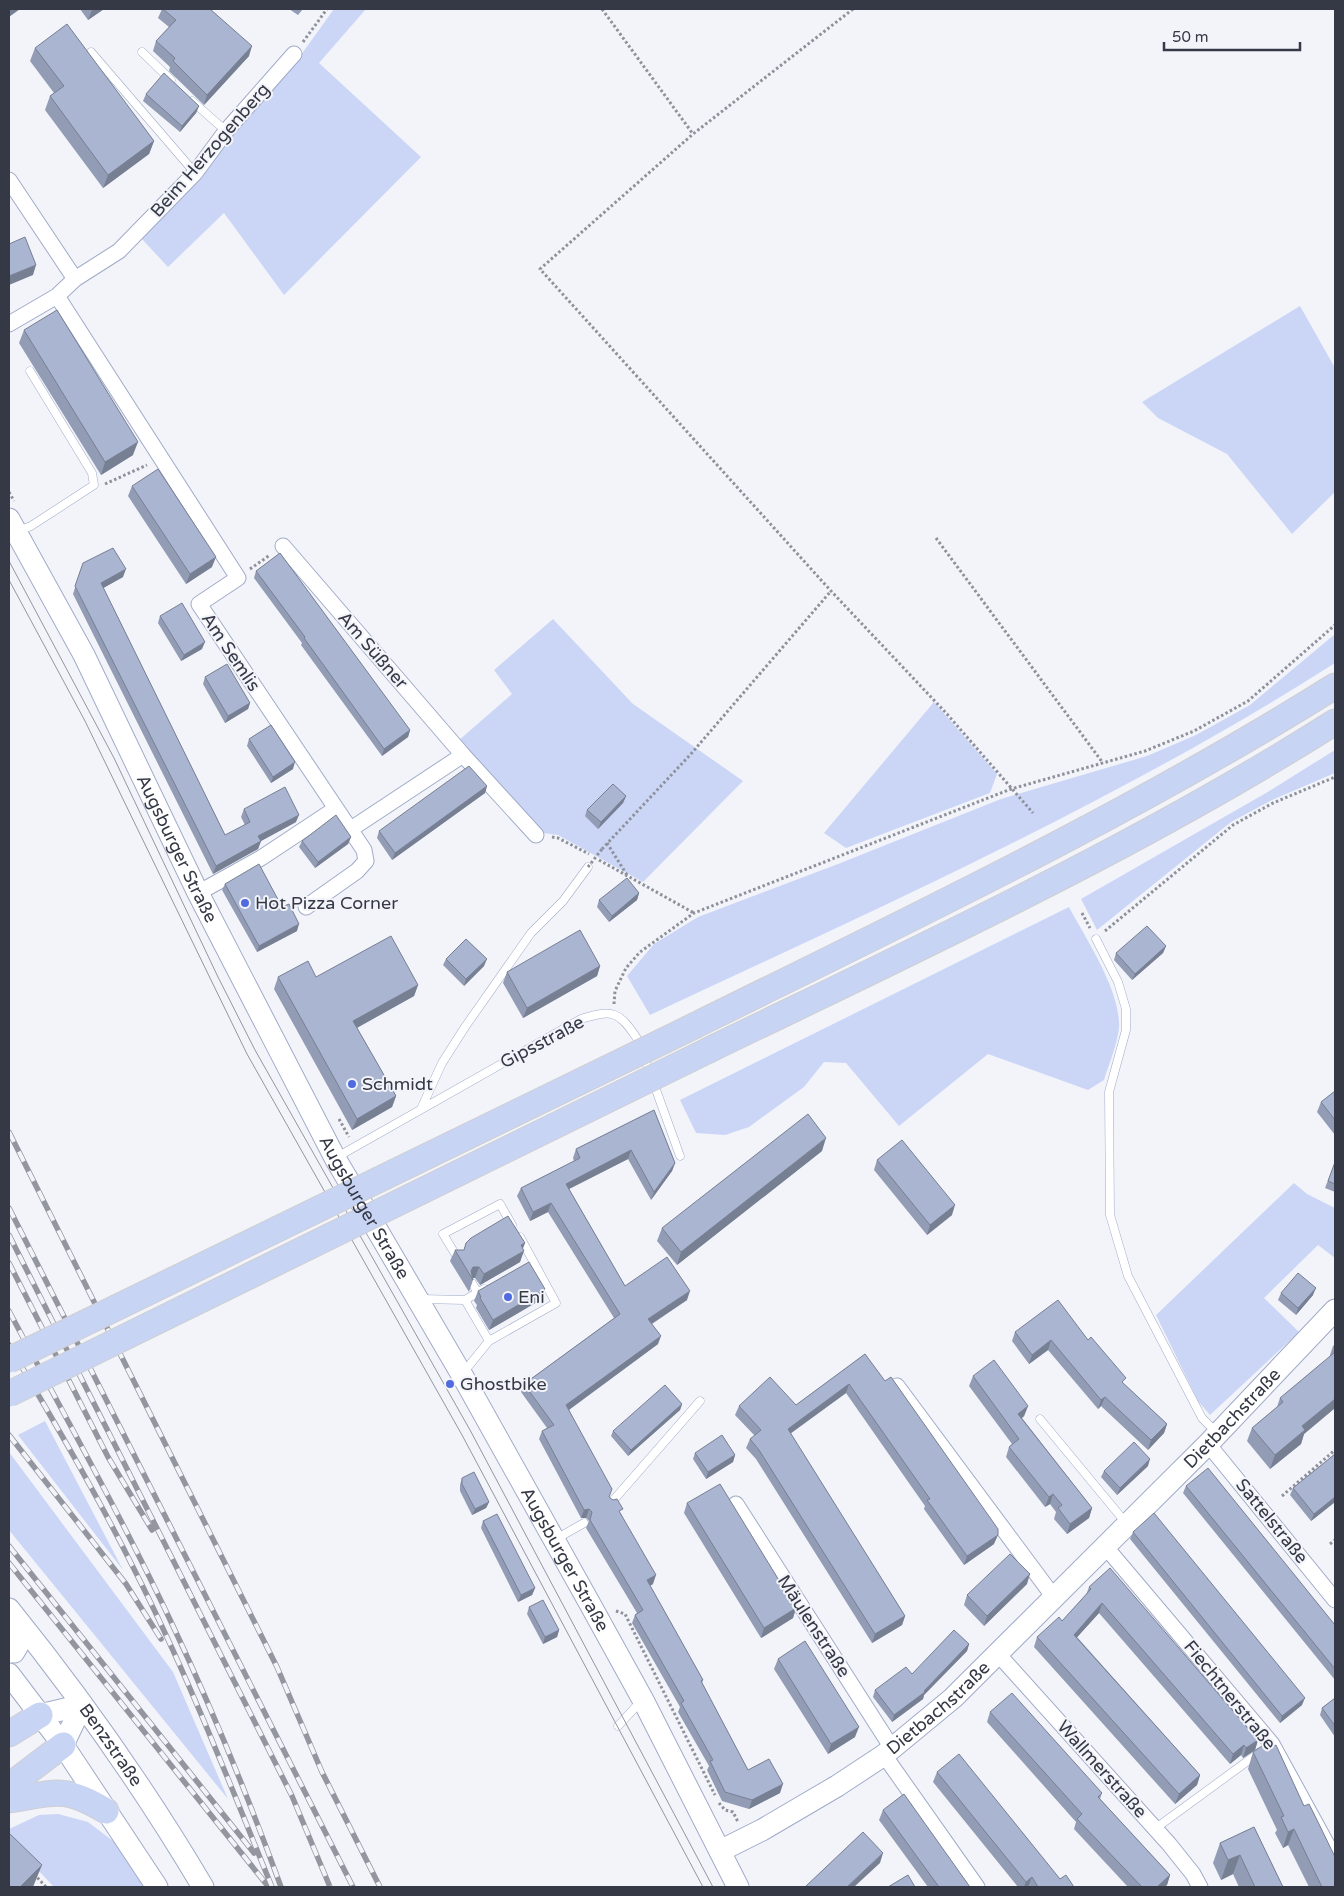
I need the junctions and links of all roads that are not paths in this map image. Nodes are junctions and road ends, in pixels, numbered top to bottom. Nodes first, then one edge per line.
1 (92, 52) dead end
2 (142, 52) dead end
3 (294, 54) road end
4 (175, 84) edge
5 (188, 97) edge
6 (226, 130) junction
7 (195, 174) junction
8 (9, 180) edge
9 (75, 279) junction
10 (57, 296) junction
11 (9, 324) edge
12 (30, 371) dead end
13 (13, 525) edge
14 (283, 546) road end
15 (1335, 686) edge
16 (1335, 722) edge
17 (463, 755) junction
18 (335, 809) junction
19 (351, 829) junction
20 (536, 835) road end
21 (588, 867) road end
22 (198, 893) junction
23 (306, 907) dead end
24 (1096, 939) road end
25 (421, 1109) junction
26 (680, 1156) dead end
27 (335, 1158) junction
28 (457, 1258) edge
29 (534, 1261) junction
30 (526, 1265) edge
31 (472, 1283) edge
32 (494, 1284) edge
33 (478, 1293) junction
34 (417, 1298) junction
35 (465, 1300) junction
36 (1335, 1310) edge
37 (488, 1341) junction
38 (9, 1360) edge
39 (68, 1365) junction
40 (462, 1375) junction
41 (897, 1386) edge
42 (9, 1394) edge
43 (700, 1401) dead end
44 (9, 1404) edge
45 (1040, 1419) dead end
46 (1212, 1439) junction
47 (612, 1503) edge
48 (736, 1504) dead end
49 (584, 1523) edge
50 (1126, 1523) junction
51 (555, 1540) junction
52 (1104, 1545) junction
53 (1053, 1596) junction
54 (1335, 1600) edge
55 (14, 1615) edge
56 (9, 1652) edge
57 (998, 1654) junction
58 (9, 1674) edge
59 (643, 1700) junction
60 (82, 1705) junction
61 (40, 1715) junction
62 (618, 1726) dead end
63 (9, 1734) edge
64 (1272, 1744) junction
65 (62, 1745) junction
66 (888, 1752) junction
67 (9, 1786) edge
68 (9, 1800) edge
69 (106, 1811) junction
70 (1156, 1828) junction
71 (720, 1851) junction
72 (1335, 1859) edge
73 (157, 1887) edge
74 (203, 1887) edge
75 (738, 1887) edge
76 (978, 1887) edge
77 (1200, 1887) edge

1 - 7 lane
2 - 4 lane
3 - 6 street, Beim Herzogenberg
5 - 6 lane
6 - 7 street, Beim Herzogenberg
7 - 9 street, Beim Herzogenberg
8 - 9 street
9 - 10 street, Beim Herzogenberg
10 - 11 street, Beim Herzogenberg
10 - 18 street, Am Semlis
12 - 13 lane
13 - 22 main road, Augsburger Straße
14 - 17 street, Am Süßner
15 - 38 highway, bridge
16 - 39 highway, bridge
17 - 19 street
17 - 20 street, Am Süßner
18 - 19 street
18 - 22 street
19 - 23 street
21 - 25 lane
22 - 27 main road, Augsburger Straße
24 - 46 lane
25 - 26 lane, Gipsstraße
25 - 27 lane, Gipsstraße
27 - 34 main road, Augsburger Straße
28 - 29 lane
29 - 30 lane
29 - 37 lane
31 - 33 lane
32 - 33 lane
33 - 35 lane
34 - 35 lane
34 - 40 main road, Augsburger Straße
35 - 37 lane
36 - 46 main road, Dietbachstraße
37 - 40 lane
39 - 42 highway, bridge
39 - 44 highway, bridge
40 - 51 main road, Augsburger Straße
41 - 53 street
43 - 47 lane
45 - 50 lane
46 - 50 main road, Dietbachstraße
46 - 54 street, Sattelstraße
48 - 66 street, Mäulenstraße
49 - 51 lane
50 - 52 main road, Dietbachstraße
51 - 59 main road, Augsburger Straße
52 - 53 main road, Dietbachstraße
52 - 64 street, Fiechtnerstraße
53 - 57 main road, Dietbachstraße
55 - 56 main road
55 - 60 main road, Benzstraße
57 - 66 main road, Dietbachstraße
57 - 70 street, Wallmerstraße
58 - 61 main road
59 - 62 lane
59 - 71 main road, Augsburger Straße
60 - 61 main road
60 - 65 main road
60 - 74 main road, Benzstraße
61 - 63 highway
61 - 65 main road
64 - 70 lane
64 - 72 street, Fiechtnerstraße
65 - 67 highway
65 - 69 main road
66 - 71 main road, Dietbachstraße
66 - 76 street, Mäulenstraße
68 - 69 highway
69 - 73 main road
70 - 77 street, Wallmerstraße
71 - 75 main road, Augsburger Straße

